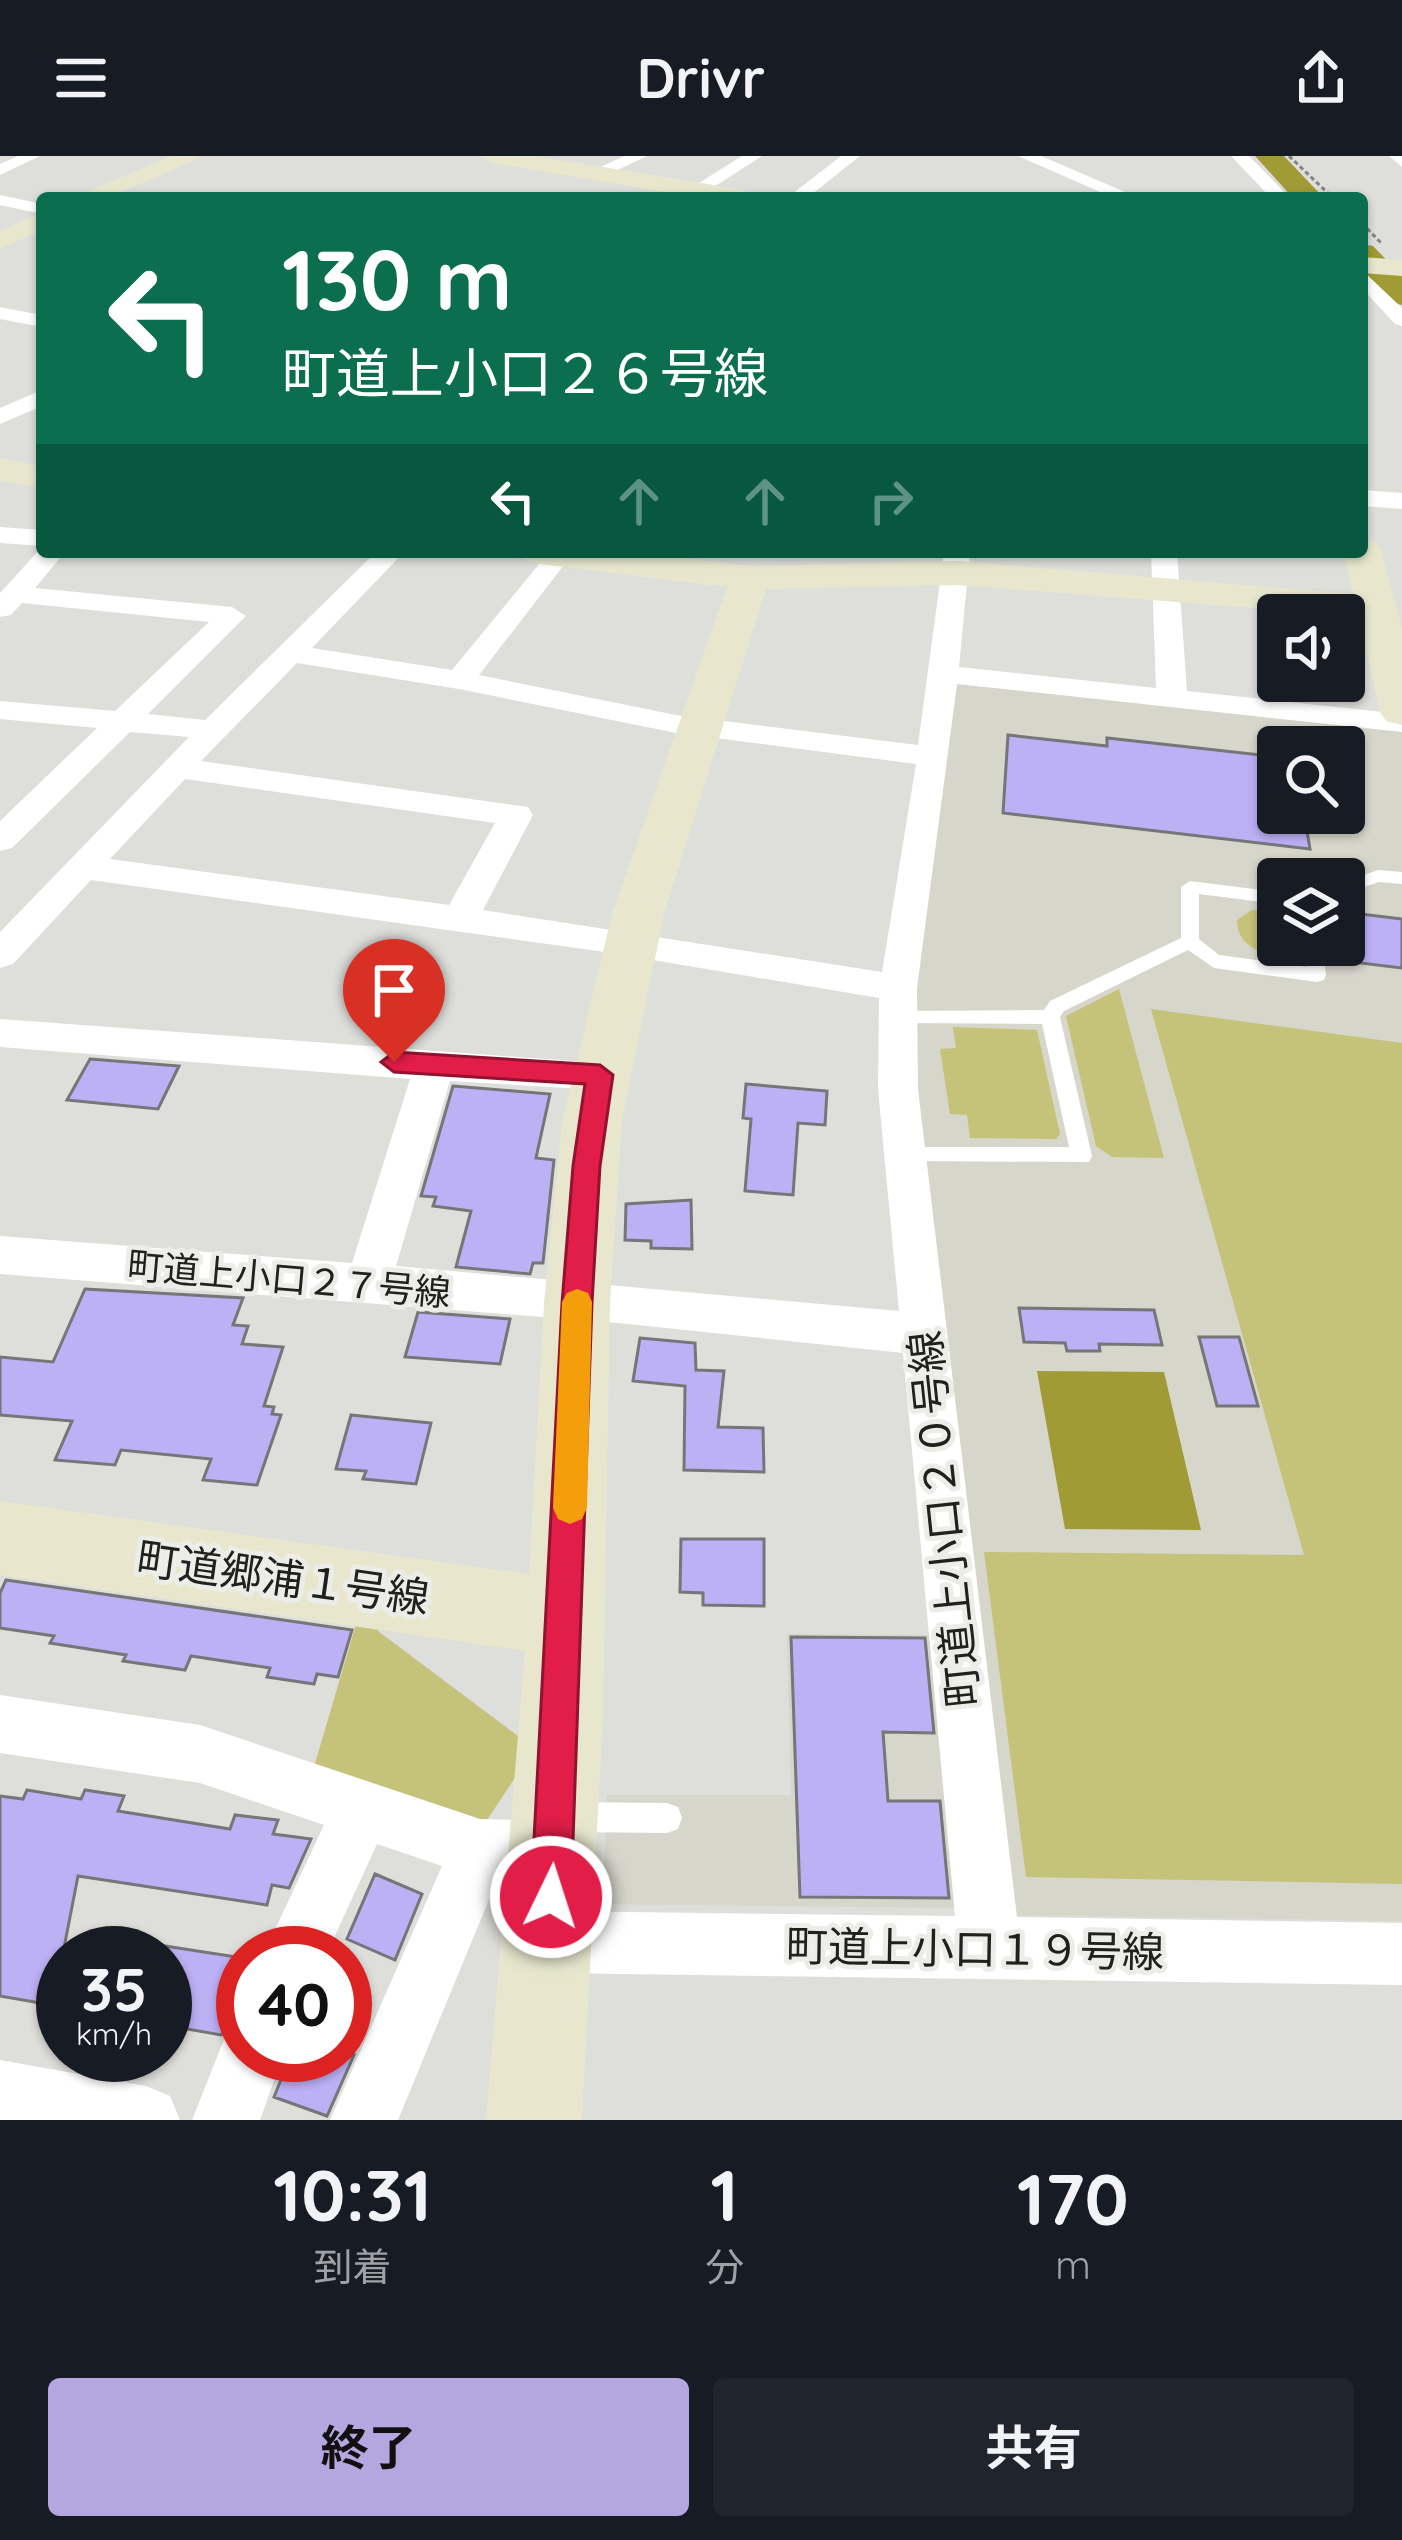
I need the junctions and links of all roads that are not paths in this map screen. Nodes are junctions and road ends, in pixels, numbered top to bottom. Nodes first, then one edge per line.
1 (32, 156) edge
2 (192, 156) edge
3 (491, 156) edge
4 (639, 156) edge
5 (754, 156) edge
6 (852, 156) edge
7 (1026, 156) edge
8 (1239, 156) edge
9 (0, 170) edge
10 (597, 173) junction
11 (697, 190) junction
12 (101, 192) edge
13 (709, 192) edge
14 (804, 192) edge
15 (1115, 192) edge
16 (1275, 192) edge
17 (0, 200) edge
18 (36, 208) edge
19 (36, 223) edge
20 (0, 241) edge
21 (1368, 265) edge
22 (1399, 268) edge
23 (1368, 283) edge
24 (1, 314) edge
25 (36, 320) edge
26 (1402, 320) edge
27 (36, 400) edge
28 (0, 417) edge
29 (1, 471) edge
30 (36, 476) edge
31 (1368, 498) edge
32 (1402, 501) edge
33 (0, 535) edge
34 (36, 538) edge
35 (47, 558) edge
36 (386, 558) edge
37 (559, 558) edge
38 (593, 558) edge
39 (1365, 558) edge
40 (957, 563) edge
41 (1165, 570) edge
42 (750, 578) junction
43 (8, 602) edge
44 (1388, 610) edge
45 (288, 653) junction
46 (944, 674) junction
47 (459, 680) junction
48 (1172, 698) junction
49 (0, 710) edge
50 (1402, 712) edge
51 (125, 721) junction
52 (1402, 723) edge
53 (699, 728) junction
54 (213, 730) junction
55 (933, 757) junction
56 (177, 768) junction
57 (0, 840) edge
58 (81, 867) junction
59 (1402, 878) edge
60 (1365, 881) edge
61 (1257, 895) edge
62 (460, 918) junction
63 (1190, 941) junction
64 (630, 944) junction
65 (0, 955) edge
66 (1316, 966) edge
67 (897, 1002) junction
68 (1050, 1017) junction
69 (0, 1033) edge
70 (435, 1064) junction
71 (600, 1071) junction
72 (904, 1156) junction
73 (0, 1255) edge
74 (367, 1286) junction
75 (577, 1303) junction
76 (923, 1334) junction
77 (0, 1538) edge
78 (566, 1618) junction
79 (0, 1724) edge
80 (362, 1811) junction
81 (667, 1818) dead end
82 (555, 1834) junction
83 (480, 1849) junction
84 (308, 1926) edge
85 (548, 1942) junction
86 (982, 1949) junction
87 (1402, 1954) edge
88 (240, 2082) edge
89 (0, 2093) edge
90 (146, 2120) edge
91 (226, 2120) edge
92 (364, 2120) edge
93 (534, 2120) edge

1 - 9 street
2 - 12 street
3 - 10 street
4 - 10 street
5 - 11 street
6 - 14 street
7 - 15 street
8 - 16 street
10 - 11 street
11 - 13 street
17 - 18 street
19 - 20 street
21 - 22 street
23 - 26 street
24 - 25 street
27 - 28 street
29 - 30 street
31 - 32 street
33 - 34 street
35 - 43 street
36 - 45 street
37 - 47 street
38 - 42 street
39 - 44 street
40 - 41 street
40 - 42 street
40 - 46 street, 町道上小口２０号線
41 - 44 street
41 - 48 street
42 - 53 street
43 - 51 street
44 - 50 street
45 - 47 street
45 - 54 street
46 - 48 street
46 - 55 street, 町道上小口２０号線
47 - 53 street
48 - 52 street
49 - 51 street
51 - 54 street
51 - 57 street
53 - 55 street
53 - 64 street
54 - 56 street
55 - 67 street, 町道上小口２０号線
56 - 58 street
56 - 62 street
58 - 62 street
58 - 65 street
59 - 60 lane
61 - 63 lane
62 - 64 street
63 - 66 lane
63 - 68 lane
64 - 67 street
64 - 71 street
67 - 68 lane
67 - 72 street, 町道上小口２０号線
68 - 72 lane
69 - 70 street
70 - 71 street
70 - 74 street
71 - 75 street
72 - 76 street, 町道上小口２０号線
73 - 74 street, 町道上小口２７号線
74 - 75 street, 町道上小口２７号線
75 - 76 street, 町道上小口２７号線
75 - 78 street
76 - 86 street, 町道上小口２０号線
77 - 78 street, 町道郷浦１号線
78 - 82 street
79 - 80 street
80 - 83 street
80 - 84 street
81 - 82 lane
82 - 83 street
82 - 85 street
83 - 92 street
85 - 86 street, 町道上小口１９号線
85 - 93 street
86 - 87 street, 町道上小口１９号線
88 - 91 street
89 - 90 street

